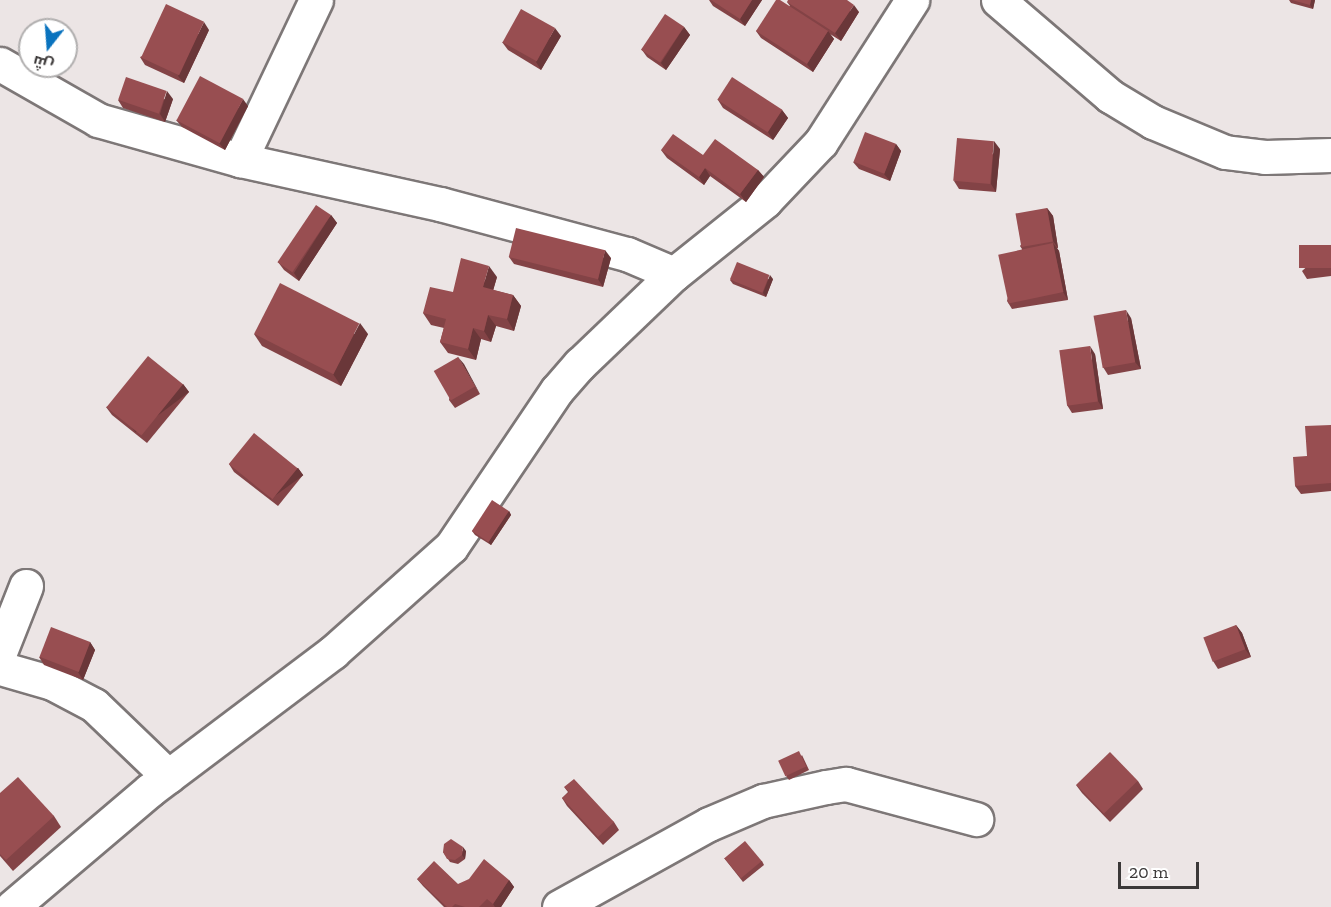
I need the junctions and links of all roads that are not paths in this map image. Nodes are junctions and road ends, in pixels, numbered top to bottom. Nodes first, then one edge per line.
1 (316, 0) edge
2 (998, 0) edge
3 (911, 1) edge
4 (0, 64) edge
5 (1331, 155) edge
6 (240, 160) junction
7 (674, 274) junction
8 (26, 586) dead end
9 (0, 652) edge
10 (0, 668) edge
11 (168, 776) junction
12 (976, 819) dead end
13 (9, 899) edge
14 (559, 907) edge

1 - 6 street
2 - 5 street
3 - 7 street
4 - 6 street
6 - 7 street
7 - 11 street
8 - 9 street
10 - 11 street
11 - 13 street
12 - 14 street

